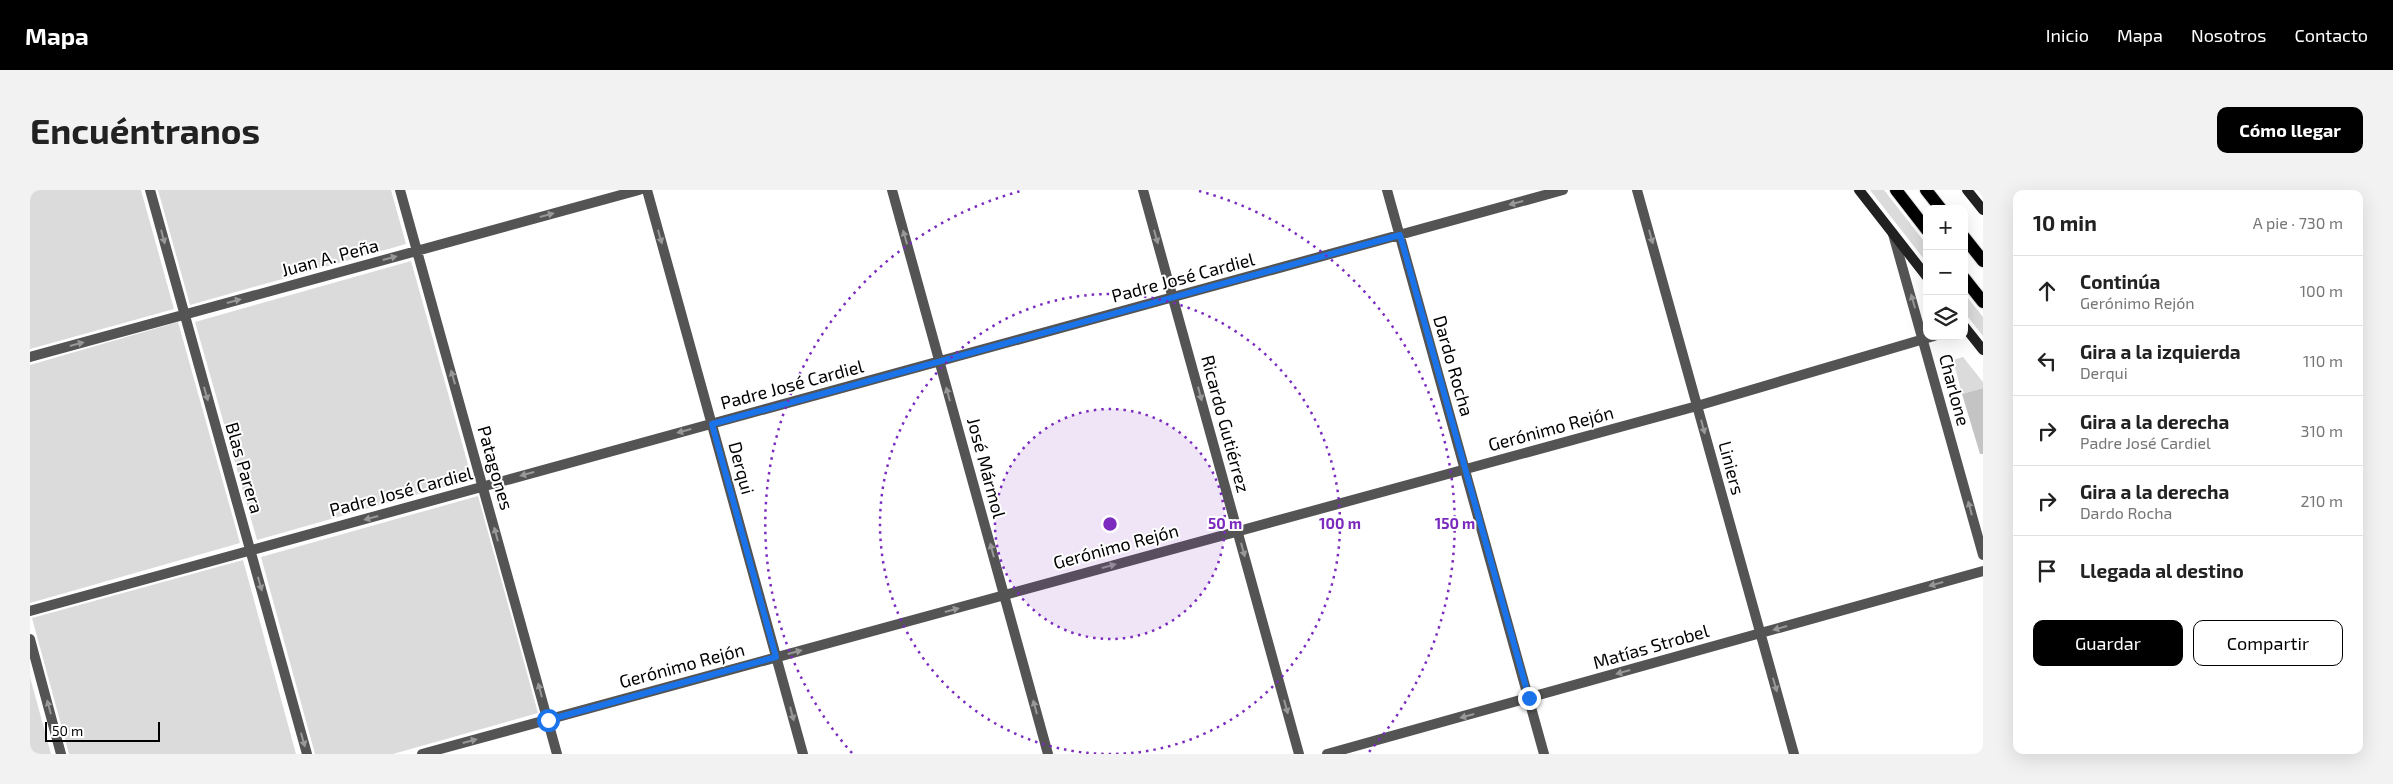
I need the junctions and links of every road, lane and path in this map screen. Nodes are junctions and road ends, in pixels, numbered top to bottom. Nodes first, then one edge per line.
1 (150, 190) edge
2 (400, 190) edge
3 (639, 190) edge
4 (647, 190) edge
5 (892, 190) edge
6 (1143, 190) edge
7 (1387, 190) edge
8 (1563, 190) edge
9 (1638, 190) edge
10 (1859, 190) edge
11 (1896, 190) edge
12 (1926, 190) edge
13 (1967, 190) edge
14 (1939, 205) edge
15 (1983, 210) edge
16 (1923, 225) edge
17 (1893, 234) junction
18 (1400, 235) junction
19 (1968, 242) edge
20 (417, 251) junction
21 (1983, 261) edge
22 (1923, 272) edge
23 (1968, 283) edge
24 (1173, 297) junction
25 (1983, 302) edge
26 (184, 315) junction
27 (1923, 321) edge
28 (1968, 332) edge
29 (1923, 340) edge
30 (1929, 340) edge
31 (1983, 350) edge
32 (30, 357) edge
33 (939, 361) junction
34 (1698, 406) junction
35 (712, 424) junction
36 (1465, 469) junction
37 (483, 486) junction
38 (1238, 531) junction
39 (250, 551) junction
40 (1983, 555) edge
41 (1983, 571) edge
42 (1004, 595) junction
43 (30, 611) edge
44 (1760, 633) junction
45 (30, 639) edge
46 (776, 657) junction
47 (1529, 698) junction
48 (548, 720) junction
49 (62, 754) edge
50 (307, 754) edge
51 (422, 754) edge
52 (558, 754) edge
53 (803, 754) edge
54 (1048, 754) edge
55 (1299, 754) edge
56 (1327, 754) edge
57 (1544, 754) edge
58 (1794, 754) edge

1 -> 26 street, Blas Parera
2 - 20 street, Patagones
20 -> 3 street, Juan A. Peña
4 -> 35 street, Derqui
33 -> 5 street, José Mármol
6 -> 24 street, Ricardo Gutiérrez
7 - 18 street, Dardo Rocha
8 -> 18 street, Padre José Cardiel
9 -> 34 street, Liniers
10 - 17 main road
11 - 16 main road
12 - 14 main road
13 - 15 main road
17 - 22 main road
27 -> 17 street, Charlone
18 - 24 street, Padre José Cardiel
18 - 36 street, Dardo Rocha
19 - 21 main road
26 -> 20 street, Juan A. Peña
37 -> 20 street, Patagones
23 - 25 main road
24 - 33 street, Padre José Cardiel
24 -> 38 street, Ricardo Gutiérrez
32 -> 26 street, Juan A. Peña
26 -> 39 street, Blas Parera
28 - 31 main road
29 - 34 street, Gerónimo Rejón
40 -> 30 street, Charlone
33 - 35 street, Padre José Cardiel
42 -> 33 street, José Mármol
34 - 36 street, Gerónimo Rejón
34 -> 44 street, Liniers
35 -> 37 street, Padre José Cardiel
35 - 46 street, Derqui
36 - 38 street, Gerónimo Rejón
36 - 47 street, Dardo Rocha
37 -> 39 street, Padre José Cardiel
48 -> 37 street, Patagones
42 -> 38 street, Gerónimo Rejón
38 -> 55 street, Ricardo Gutiérrez
39 - 43 street, Padre José Cardiel
39 -> 50 street, Blas Parera
41 -> 44 street, Matías Strobel
46 -> 42 street, Gerónimo Rejón
54 -> 42 street, José Mármol
44 -> 47 street, Matías Strobel
44 -> 58 street, Liniers
49 -> 45 street
46 - 48 street, Gerónimo Rejón
46 -> 53 street, Derqui
47 -> 56 street, Matías Strobel
47 - 57 street, Dardo Rocha
51 -> 48 street, Gerónimo Rejón
48 - 52 street, Patagones

